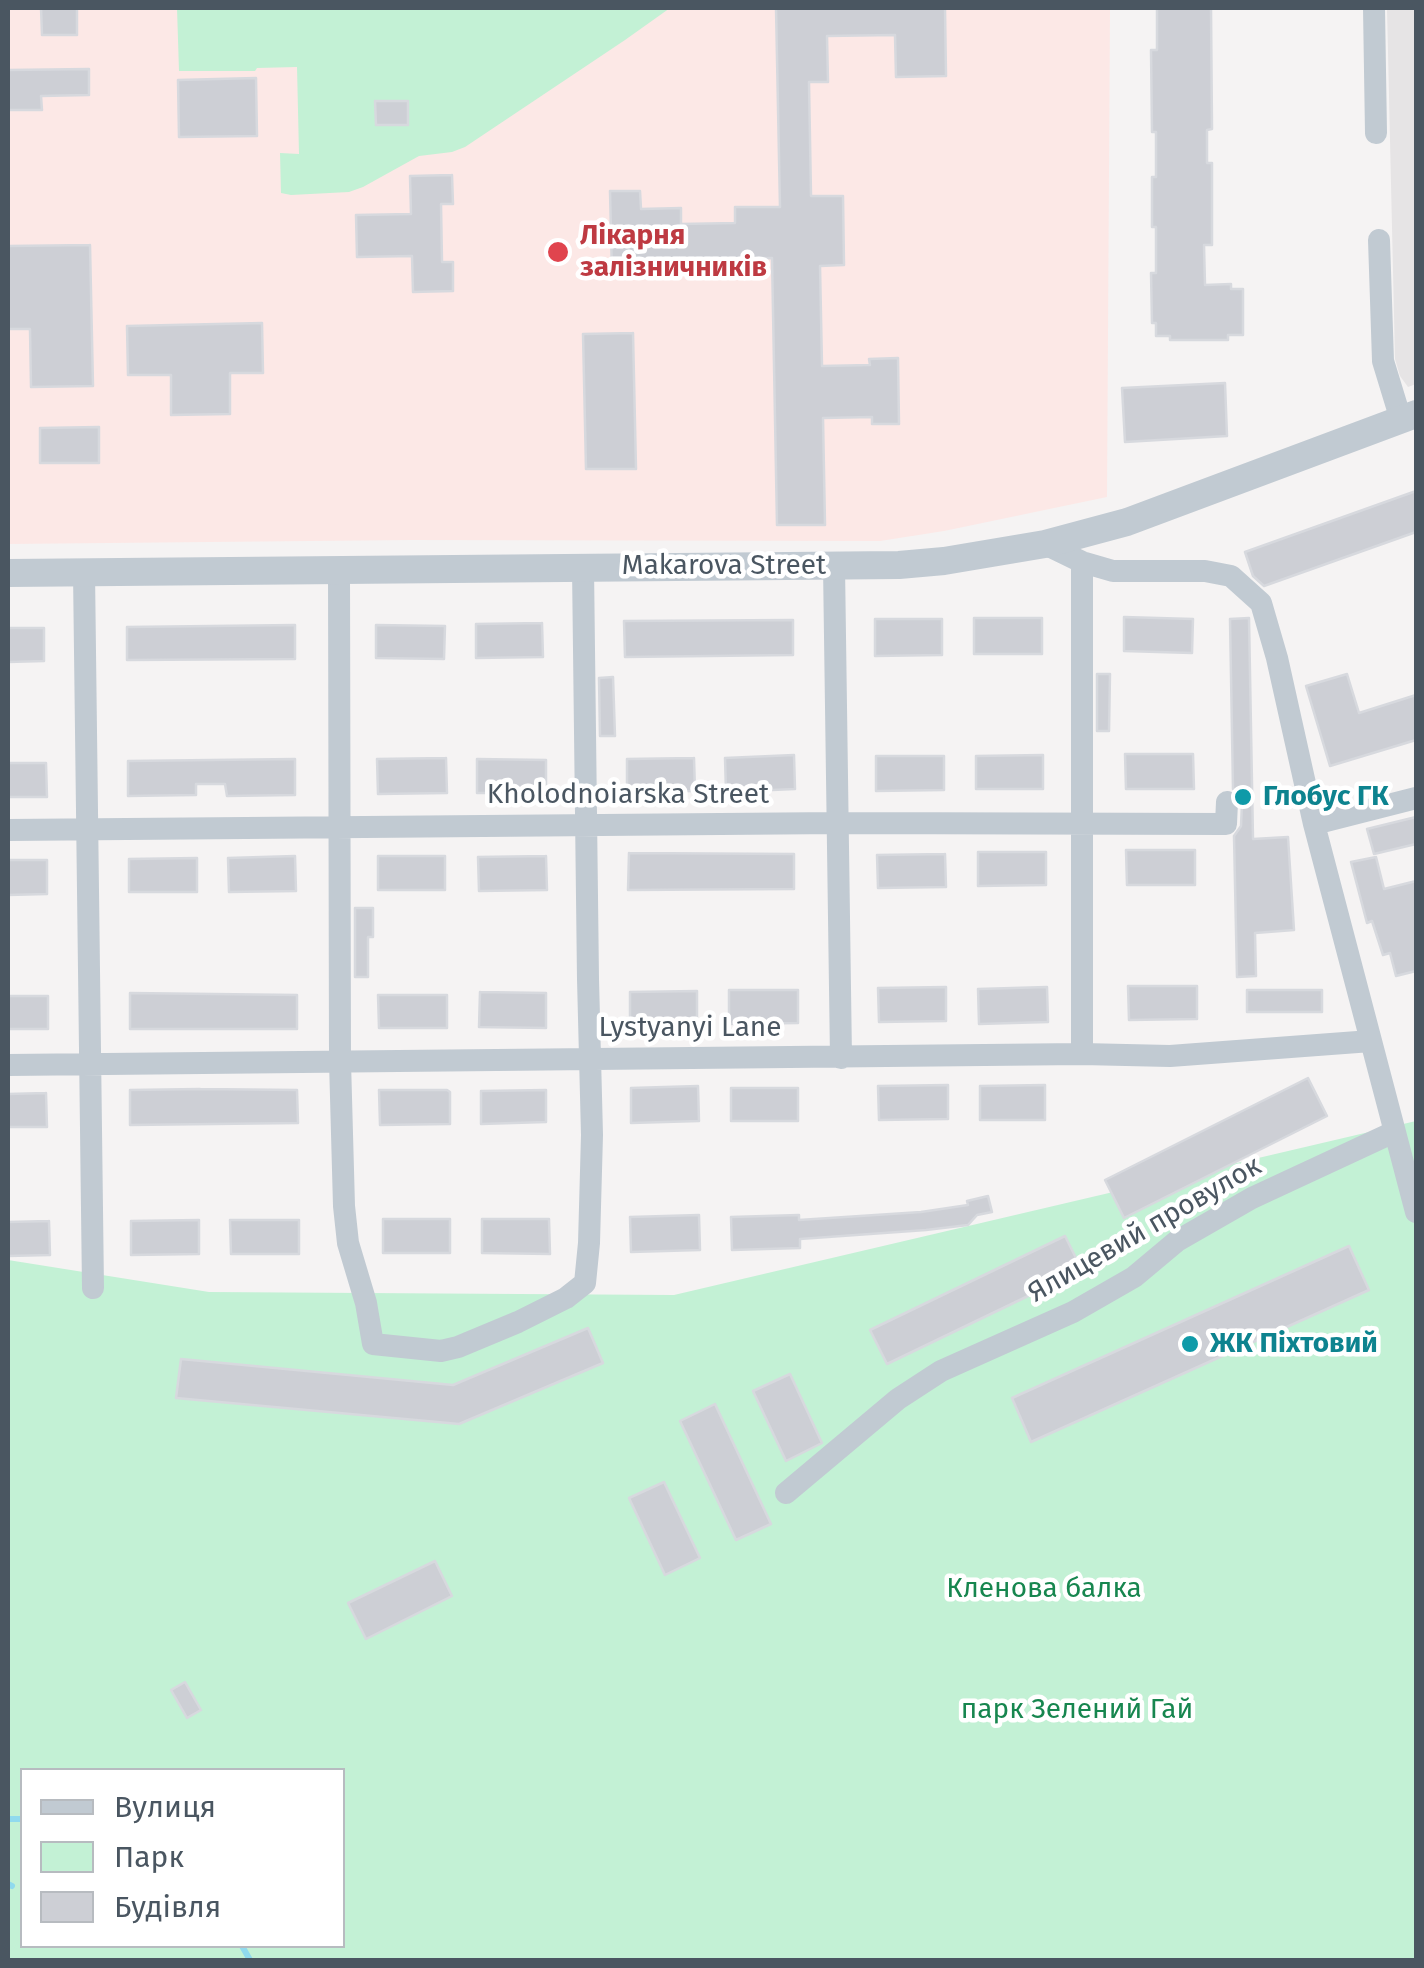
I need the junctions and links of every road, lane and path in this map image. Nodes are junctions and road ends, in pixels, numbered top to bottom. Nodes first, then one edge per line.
1 (1374, 8) edge
2 (1376, 134) dead end
3 (1379, 240) dead end
4 (1409, 417) edge
5 (1045, 544) junction
6 (1082, 562) junction
7 (834, 566) junction
8 (583, 567) junction
9 (339, 570) junction
10 (84, 572) junction
11 (8, 573) edge
12 (1416, 798) edge
13 (1227, 802) dead end
14 (1082, 822) junction
15 (839, 823) junction
16 (1314, 824) junction
17 (338, 826) junction
18 (587, 826) junction
19 (86, 829) junction
20 (8, 830) edge
21 (1371, 1041) junction
22 (1082, 1054) junction
23 (591, 1058) junction
24 (841, 1058) junction
25 (340, 1061) junction
26 (90, 1064) junction
27 (8, 1065) edge
28 (1394, 1132) junction
29 (1416, 1211) edge
30 (93, 1288) dead end
31 (786, 1493) dead end

1 - 2 street
3 - 4 street
4 - 5 street, Makarova Street
5 - 6 street
5 - 7 street, Makarova Street
6 - 14 street
6 - 16 street
7 - 8 street, Makarova Street
7 - 15 street
8 - 9 street, Makarova Street
8 - 18 street
9 - 10 street, Makarova Street
9 - 17 street
10 - 11 street, Makarova Street
10 - 19 street
12 - 16 street
13 - 14 street, Kholodnoiarska Street
14 - 15 street, Kholodnoiarska Street
14 - 22 street
15 - 18 street, Kholodnoiarska Street
15 - 24 street
16 - 21 street
17 - 18 street, Kholodnoiarska Street
17 - 19 street, Kholodnoiarska Street
17 - 25 street
18 - 23 street
19 - 20 street, Kholodnoiarska Street
19 - 26 street
21 - 22 street, Lystyanyi Lane
21 - 28 street
22 - 24 street, Lystyanyi Lane
23 - 24 street, Lystyanyi Lane
23 - 25 street, Lystyanyi Lane
23 - 25 street
25 - 26 street, Lystyanyi Lane
26 - 27 street, Lystyanyi Lane
26 - 30 street
28 - 29 street
28 - 31 street, Ялицевий провулок

